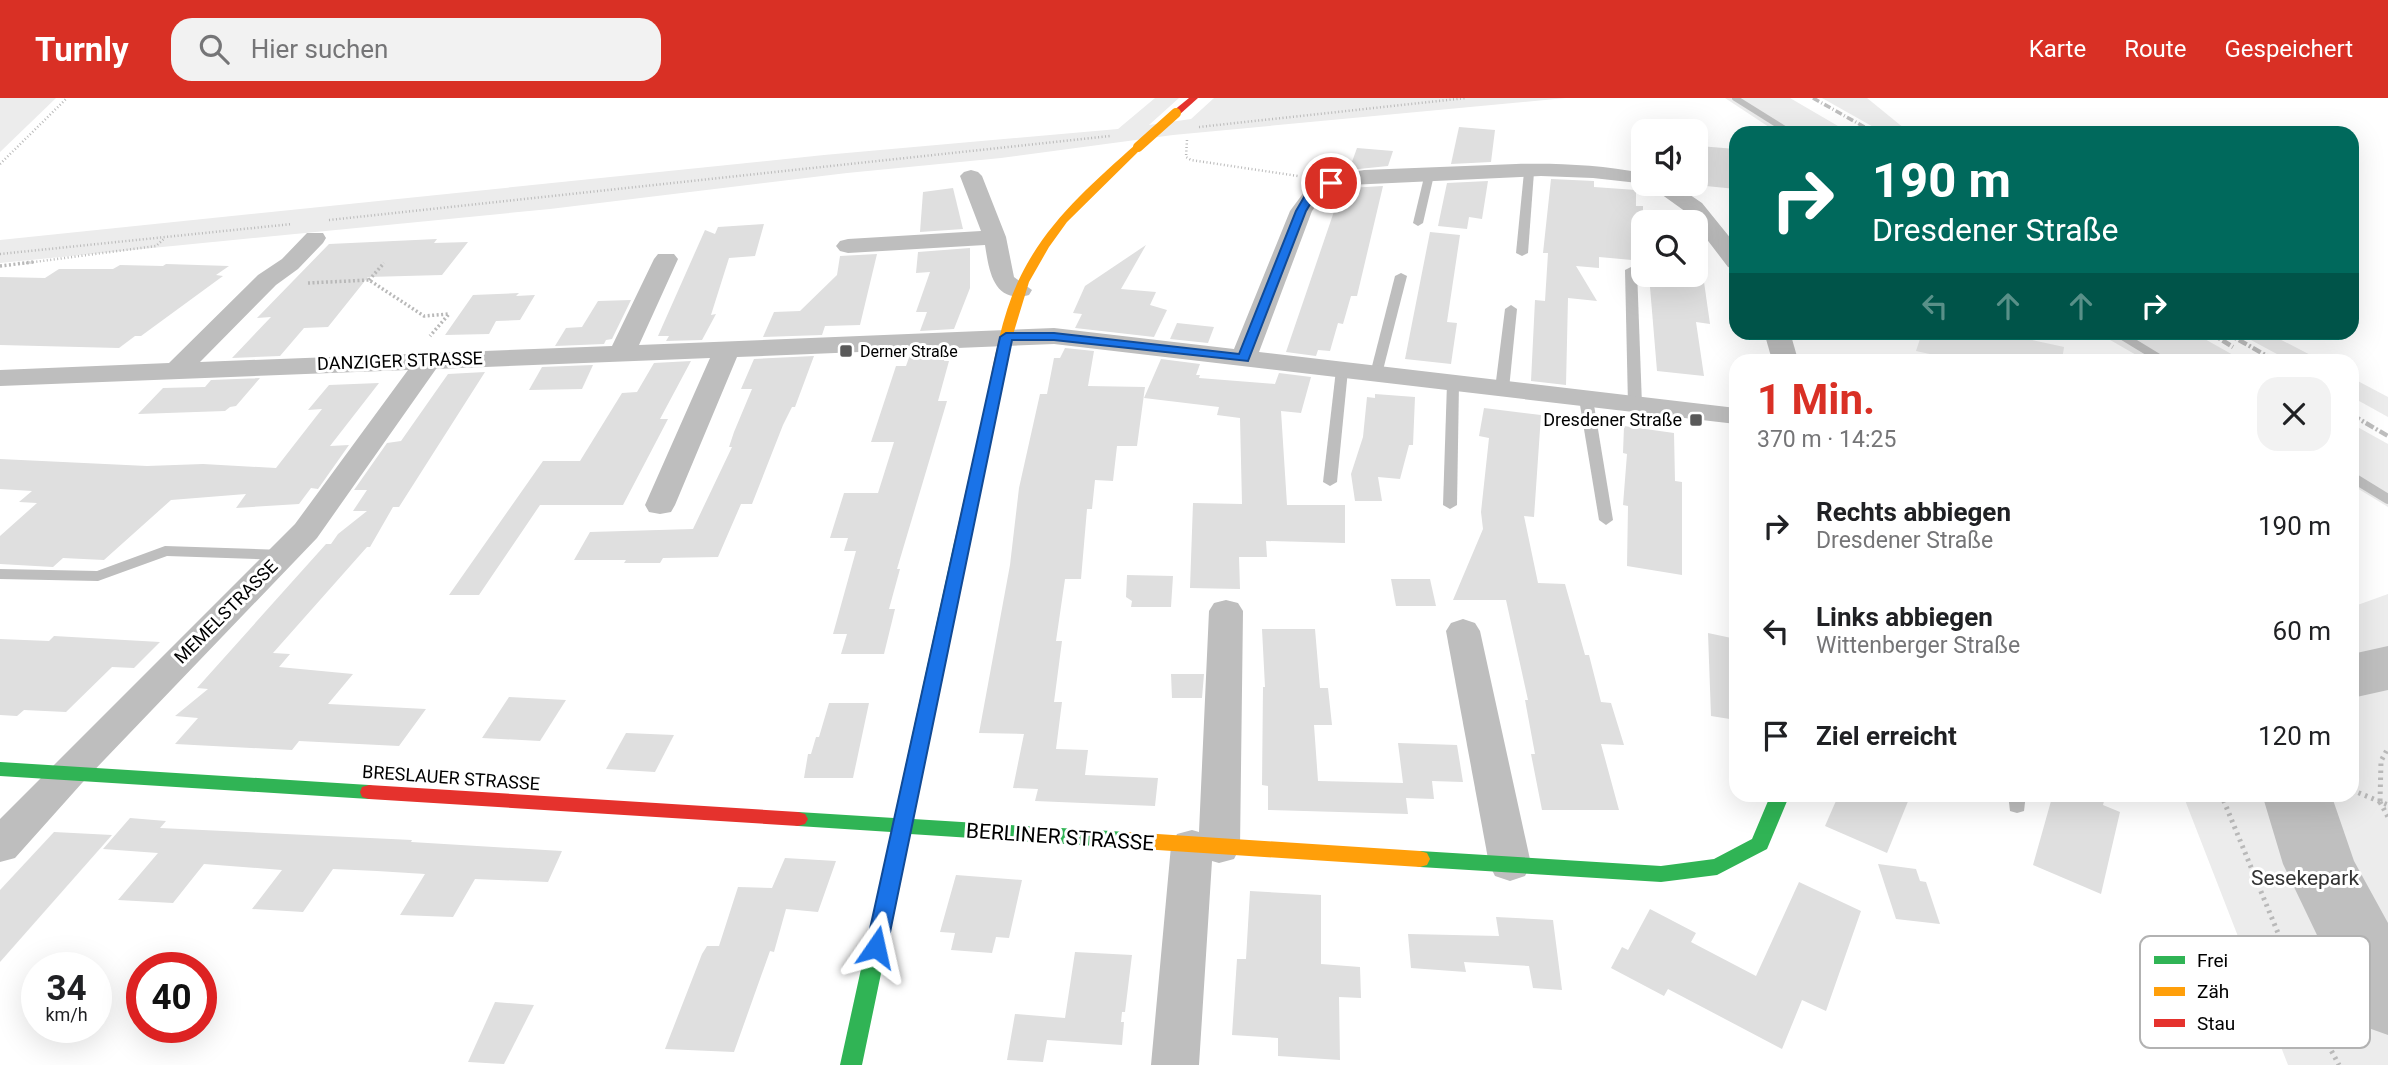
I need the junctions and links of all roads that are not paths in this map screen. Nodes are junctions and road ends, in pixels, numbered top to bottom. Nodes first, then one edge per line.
1 (1194, 98) edge
2 (1530, 172) junction
3 (1429, 175) junction
4 (971, 176) dead end
5 (1631, 177) edge
6 (1683, 196) edge
7 (1418, 223) dead end
8 (313, 227) road end
9 (995, 237) junction
10 (848, 246) dead end
11 (1729, 252) edge
12 (1522, 253) dead end
13 (666, 259) dead end
14 (1401, 276) dead end
15 (1632, 287) edge
16 (1020, 290) junction
17 (1511, 309) dead end
18 (1006, 337) junction
19 (727, 349) junction
20 (622, 353) junction
21 (1243, 359) junction
22 (419, 361) junction
23 (178, 369) junction
24 (1342, 370) junction
25 (1376, 374) junction
26 (0, 378) edge
27 (1453, 383) junction
28 (1502, 389) junction
29 (1586, 399) junction
30 (1635, 405) junction
31 (1729, 415) edge
32 (1330, 482) dead end
33 (660, 505) dead end
34 (1450, 505) dead end
35 (1606, 520) dead end
36 (282, 555) junction
37 (0, 574) edge
38 (1226, 611) dead end
39 (1463, 631) dead end
40 (0, 769) edge
41 (68, 773) junction
42 (1778, 802) edge
43 (900, 827) junction
44 (0, 846) edge
45 (1206, 847) junction
46 (1510, 864) junction
47 (850, 1065) edge
48 (1175, 1065) edge

1 - 16 street, bridge
2 - 3 street
2 - 5 street
2 - 12 lane
3 - 7 lane
3 - 21 street
4 - 9 street
6 - 11 street
8 - 23 street
9 - 10 street
9 - 16 street
13 - 20 street
14 - 25 lane
15 - 30 lane
16 - 18 street
17 - 28 lane
18 - 19 street, DANZIGER STRASSE
18 - 21 street
18 - 43 street
19 - 20 street, DANZIGER STRASSE
19 - 33 street
20 - 22 street, DANZIGER STRASSE
21 - 24 street
22 - 23 street, DANZIGER STRASSE
22 - 36 street, MEMELSTRASSE
23 - 26 street, DANZIGER STRASSE
24 - 25 street
24 - 32 lane
25 - 27 street
27 - 28 street
27 - 34 lane
28 - 29 street
29 - 30 street
29 - 35 lane
30 - 31 street
36 - 37 lane
36 - 41 street, MEMELSTRASSE
38 - 45 street
39 - 46 street
40 - 41 street, BRESLAUER STRASSE
41 - 43 street, BRESLAUER STRASSE
41 - 44 street, MEMELSTRASSE
42 - 46 street, BERLINER STRASSE
43 - 45 street, BERLINER STRASSE
43 - 47 street
45 - 46 street, BERLINER STRASSE
45 - 48 street

